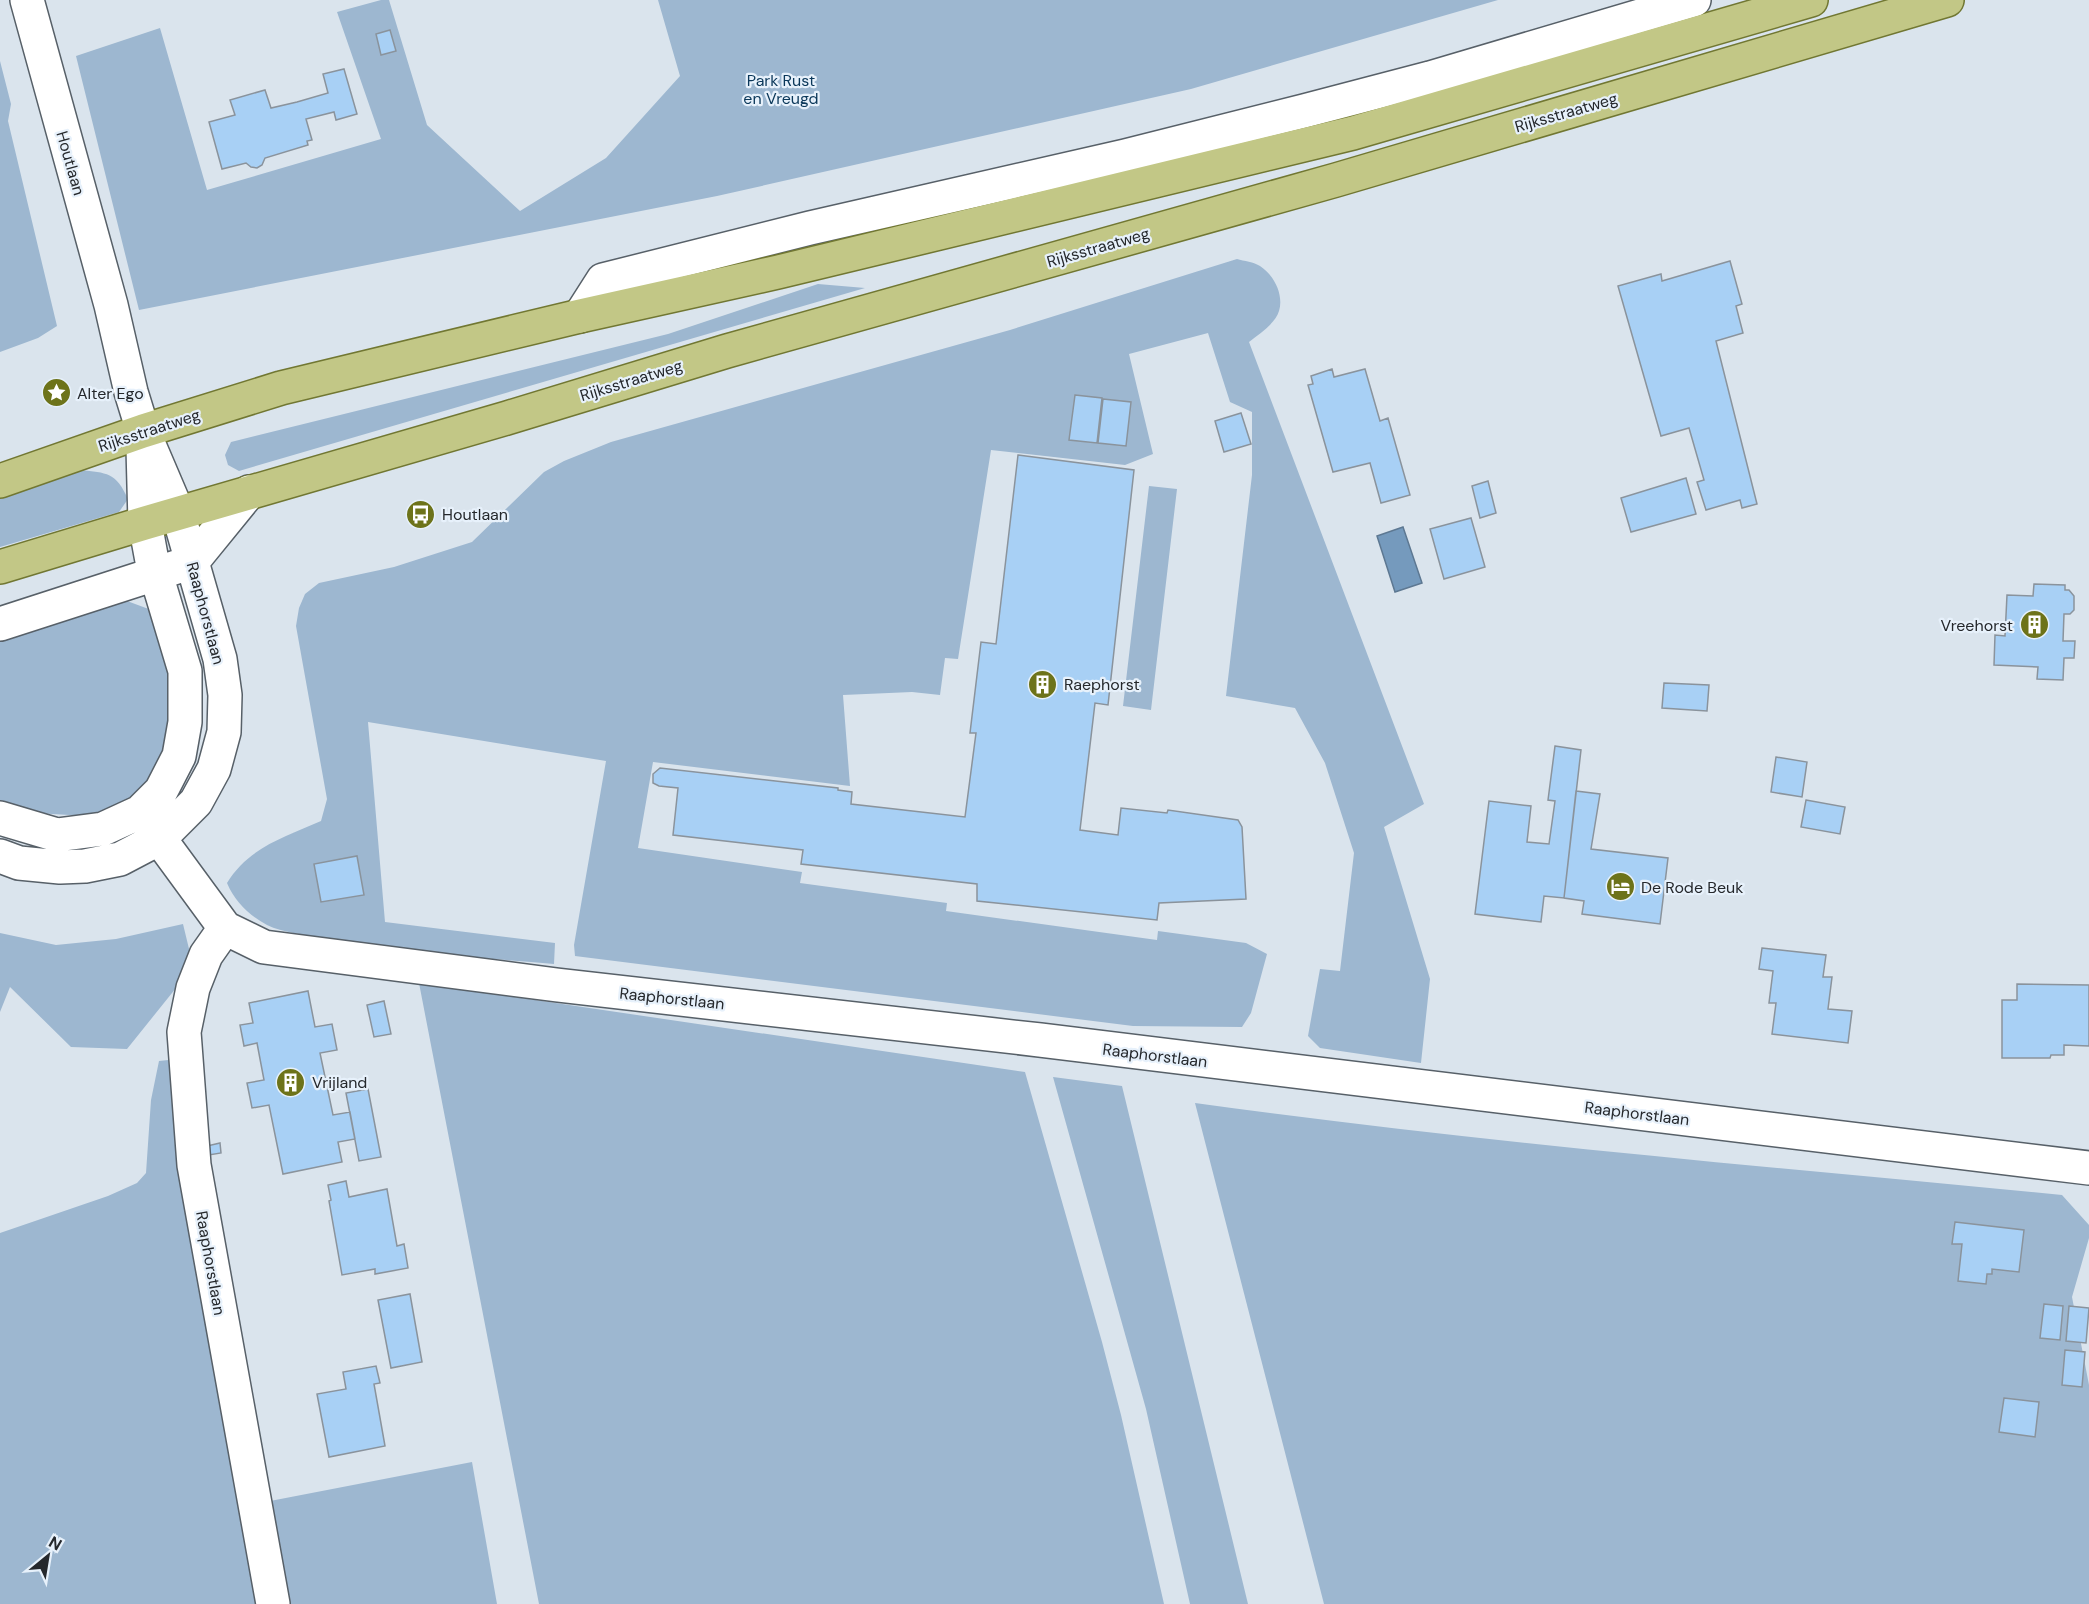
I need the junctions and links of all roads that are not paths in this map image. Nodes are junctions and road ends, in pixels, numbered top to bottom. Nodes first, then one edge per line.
1 (27, 0) edge
2 (1694, 0) edge
3 (1811, 0) edge
4 (1947, 0) edge
5 (580, 316) junction
6 (143, 431) junction
7 (0, 481) edge
8 (249, 492) junction
9 (178, 513) junction
10 (145, 523) junction
11 (192, 562) junction
12 (0, 567) edge
13 (154, 574) junction
14 (0, 624) edge
15 (140, 812) junction
16 (0, 818) edge
17 (160, 838) junction
18 (0, 856) edge
19 (225, 928) junction
20 (2089, 1168) edge
21 (273, 1604) edge

1 - 6 street, Houtlaan
2 - 5 street
3 - 5 main road, Rijksstraatweg
4 - 8 main road, Rijksstraatweg
5 - 6 main road, Rijksstraatweg
6 - 7 main road, Rijksstraatweg
6 - 9 street, Raaphorstlaan
6 - 10 street
8 - 9 main road, Rijksstraatweg
8 - 11 street
9 - 10 main road, Rijksstraatweg
9 - 11 street, Raaphorstlaan
10 - 12 main road, Rijksstraatweg
10 - 13 street
11 - 13 street
11 - 17 street, Raaphorstlaan
13 - 14 street
13 - 15 street
15 - 16 street
15 - 17 street, Raaphorstlaan
17 - 18 street
17 - 19 street, Raaphorstlaan
19 - 20 street, Raaphorstlaan
19 - 21 street, Raaphorstlaan

